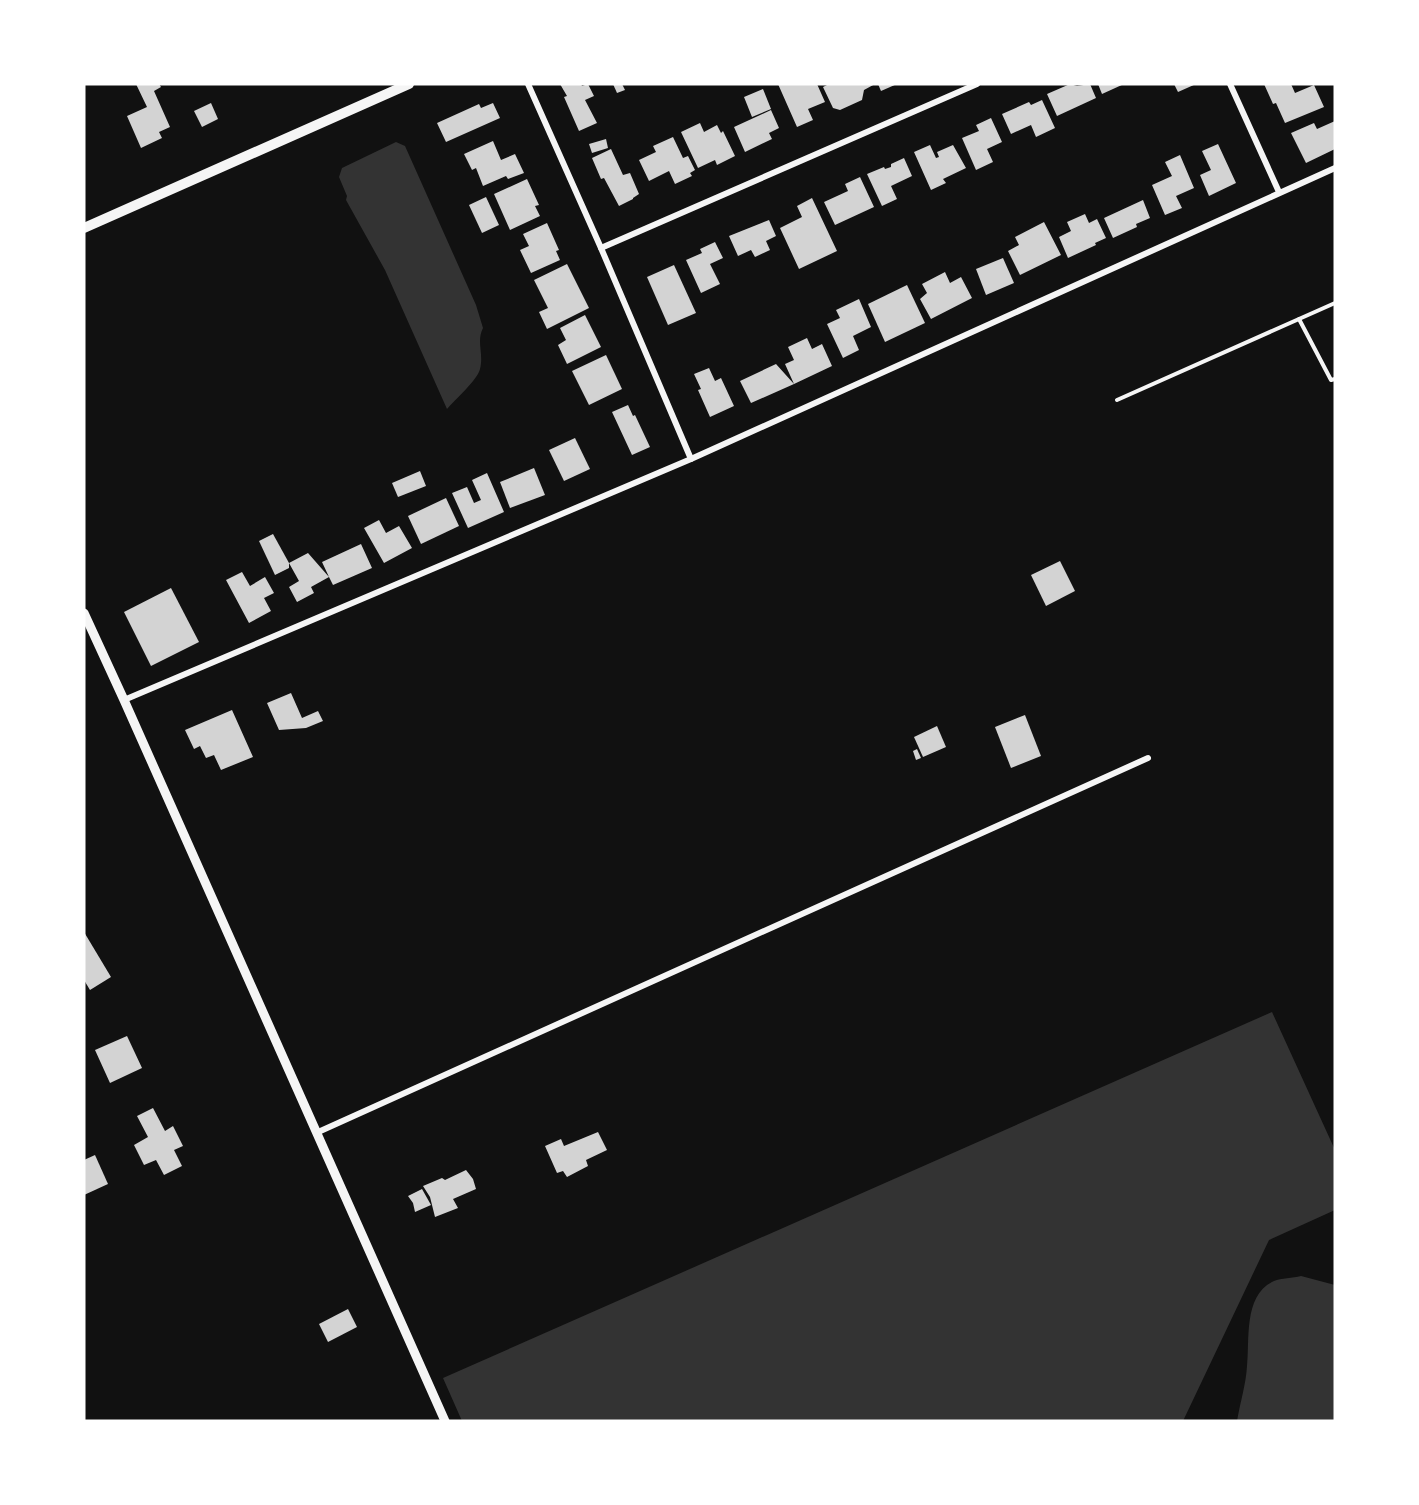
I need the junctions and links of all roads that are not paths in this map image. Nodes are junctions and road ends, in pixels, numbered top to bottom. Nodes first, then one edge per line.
1 (409, 84) edge
2 (528, 84) edge
3 (977, 84) edge
4 (1230, 84) edge
5 (1335, 168) edge
6 (1279, 192) junction
7 (84, 228) edge
8 (601, 248) junction
9 (1335, 303) edge
10 (1299, 319) junction
11 (1335, 379) edge
12 (1117, 400) dead end
13 (692, 459) junction
14 (84, 614) edge
15 (124, 700) junction
16 (1148, 758) dead end
17 (316, 1133) junction
18 (445, 1421) edge

1 - 7 main road
2 - 8 street
3 - 8 street
4 - 6 street
5 - 6 street
6 - 13 street
8 - 13 street
9 - 10 lane
10 - 11 lane
10 - 12 lane
13 - 15 street
14 - 15 street
15 - 17 street
16 - 17 street
17 - 18 street

